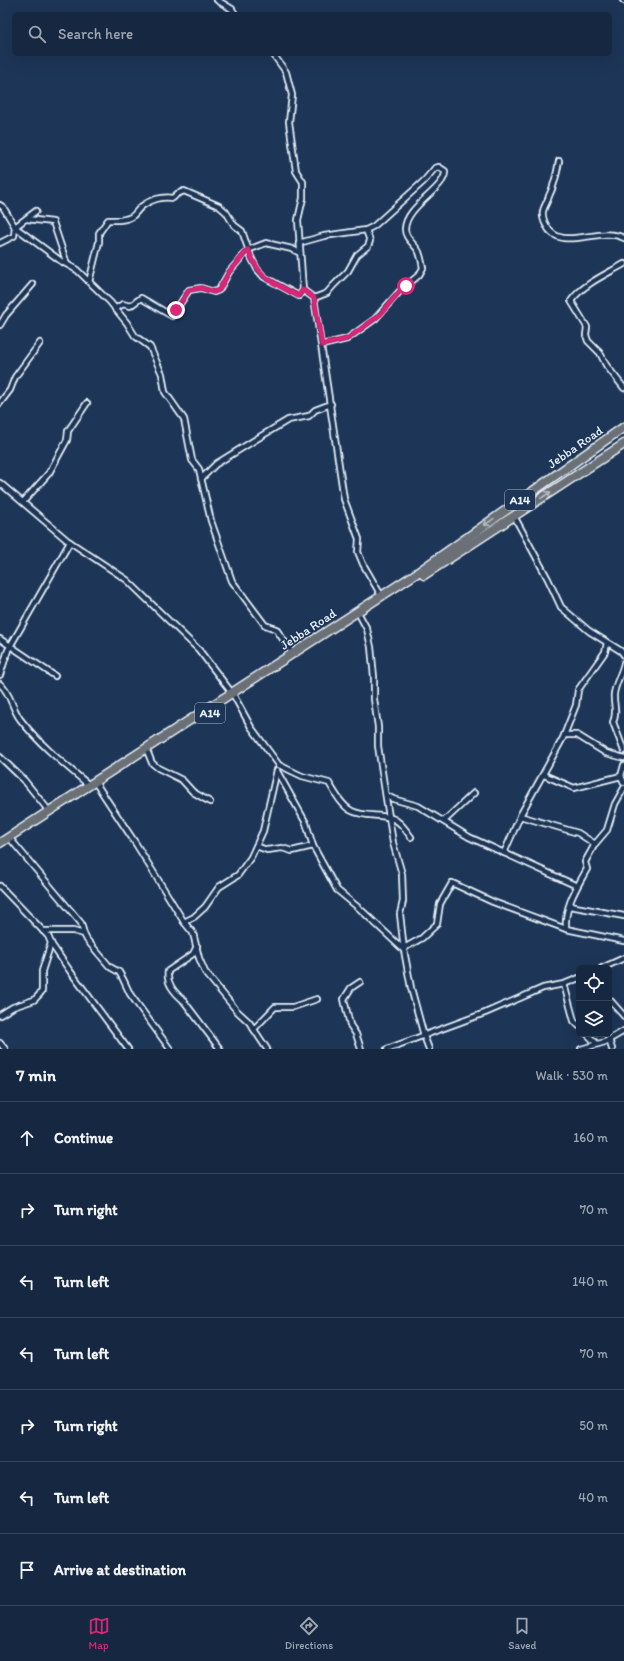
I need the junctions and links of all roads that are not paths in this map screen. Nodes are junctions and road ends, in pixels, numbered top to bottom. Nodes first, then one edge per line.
1 (217, 0) edge
2 (234, 12) edge
3 (274, 56) edge
4 (559, 161) dead end
5 (0, 205) edge
6 (36, 211) dead end
7 (27, 219) junction
8 (15, 227) junction
9 (366, 230) junction
10 (624, 238) edge
11 (299, 243) junction
12 (0, 244) edge
13 (248, 250) junction
14 (300, 253) junction
15 (67, 264) junction
16 (624, 264) edge
17 (89, 282) junction
18 (33, 284) dead end
19 (303, 290) junction
20 (314, 298) junction
21 (115, 309) junction
22 (0, 325) edge
23 (40, 343) dead end
24 (322, 345) junction
25 (624, 388) edge
26 (0, 403) edge
27 (87, 403) dead end
28 (331, 404) junction
29 (624, 427) edge
30 (624, 444) edge
31 (201, 479) junction
32 (0, 483) edge
33 (23, 502) junction
34 (514, 516) junction
35 (70, 542) junction
36 (418, 575) junction
37 (382, 596) junction
38 (360, 616) junction
39 (0, 639) edge
40 (607, 643) junction
41 (10, 646) junction
42 (292, 654) junction
43 (624, 655) edge
44 (624, 663) edge
45 (0, 675) edge
46 (55, 676) dead end
47 (0, 684) edge
48 (233, 695) junction
49 (565, 735) junction
50 (624, 751) edge
51 (148, 753) junction
52 (0, 757) edge
53 (624, 758) edge
54 (279, 765) junction
55 (624, 766) edge
56 (276, 771) junction
57 (544, 775) junction
58 (621, 776) junction
59 (624, 783) edge
60 (93, 785) junction
61 (624, 788) edge
62 (474, 793) dead end
63 (386, 795) junction
64 (210, 802) dead end
65 (49, 811) junction
66 (520, 816) junction
67 (390, 818) junction
68 (444, 821) junction
69 (411, 838) dead end
70 (12, 841) junction
71 (0, 843) edge
72 (594, 844) junction
73 (256, 846) junction
74 (313, 846) junction
75 (0, 848) edge
76 (504, 854) junction
77 (0, 886) edge
78 (577, 886) junction
79 (570, 906) junction
80 (624, 916) edge
81 (184, 922) junction
82 (566, 929) junction
83 (43, 931) junction
84 (84, 934) junction
85 (624, 941) edge
86 (51, 943) junction
87 (197, 946) junction
88 (404, 949) junction
89 (624, 958) edge
90 (609, 965) edge
91 (576, 979) edge
92 (360, 982) dead end
93 (564, 984) junction
94 (317, 999) dead end
95 (611, 1001) edge
96 (0, 1015) edge
97 (624, 1016) edge
98 (576, 1023) edge
99 (254, 1029) junction
100 (624, 1031) edge
101 (424, 1036) junction
102 (590, 1037) edge
103 (609, 1039) junction
104 (0, 1043) edge
105 (597, 1044) junction
106 (5, 1049) edge
107 (128, 1049) edge
108 (170, 1049) edge
109 (220, 1049) edge
110 (267, 1049) edge
111 (361, 1049) edge
112 (387, 1049) edge
113 (429, 1049) edge
114 (581, 1049) edge
115 (612, 1049) edge

1 - 2 street
3 - 11 street
4 - 10 street
5 - 8 street
6 - 7 street
7 - 8 street
7 - 15 street
8 - 12 street
8 - 15 street
9 - 11 street
9 - 20 street
9 - 24 street
11 - 14 street
13 - 14 street
13 - 17 street
13 - 19 street
13 - 21 street
14 - 19 street
15 - 17 street
16 - 25 street
17 - 21 street
18 - 22 street
19 - 20 street
20 - 24 street
21 - 31 street
23 - 26 street
24 - 28 street
27 - 33 street
28 - 31 street
28 - 37 street
29 -> 36 highway, Jebba Road / A14
34 -> 30 highway, Jebba Road / A14
31 - 42 street
32 - 33 street
33 - 35 street
34 - 36 highway, Jebba Road / A14
34 - 40 street
35 - 41 street
35 - 48 street
36 - 37 highway, Jebba Road / A14
36 - 38 highway, Jebba Road / A14
37 - 42 highway, Jebba Road / A14
38 - 48 highway, Jebba Road / A14
38 - 63 street
39 - 41 street
40 - 43 street
40 - 49 street
41 - 45 street
41 - 46 street
42 - 48 highway, Jebba Road / A14
44 - 50 street
47 - 60 street
48 - 51 highway, Jebba Road / A14
48 - 54 street
48 - 60 highway, Jebba Road / A14
49 - 53 street
49 - 57 street
51 - 60 highway, Jebba Road / A14
51 - 64 street
52 - 65 street
54 - 56 street
54 - 67 street
55 - 58 street
56 - 73 street
56 - 74 street
57 - 58 street
57 - 66 street
58 - 59 street
60 - 65 highway, Jebba Road / A14
60 - 70 highway, Jebba Road / A14
60 - 81 street
61 - 72 street
62 - 68 street
63 - 67 street
63 - 68 street
65 - 71 highway, Jebba Road / A14
66 - 72 street
66 - 76 street
67 - 69 street
67 - 88 street
68 - 76 street
70 - 75 highway, Jebba Road / A14
70 - 84 street
72 - 78 street
73 - 74 street
73 - 81 street
74 - 88 street
76 - 78 street
77 - 83 street
78 - 79 street
79 - 80 street
79 - 82 street
81 - 87 street
82 - 85 street
82 - 88 street
83 - 84 street
83 - 86 street
84 - 108 street
86 - 96 street
86 - 107 street
87 - 99 street
87 - 109 street
88 - 101 street
89 - 90 street
91 - 93 street
92 - 111 street
93 - 98 street
93 - 101 street
94 - 99 street
95 - 97 street
99 - 110 street
100 - 103 street
101 - 112 street
101 - 113 street
102 - 105 street
103 - 105 street
103 - 115 street
104 - 106 street
105 - 114 street

